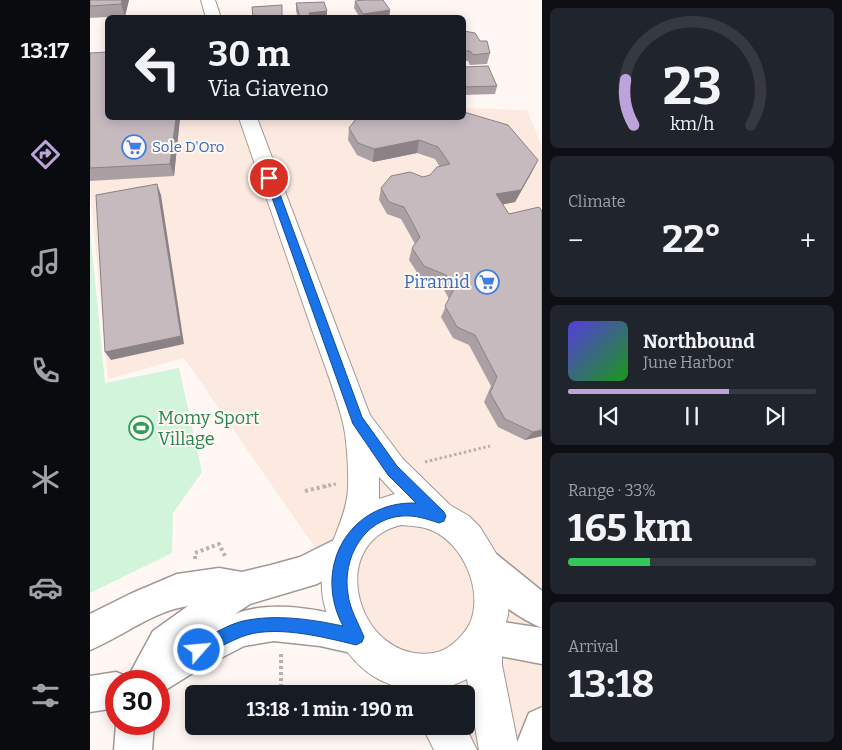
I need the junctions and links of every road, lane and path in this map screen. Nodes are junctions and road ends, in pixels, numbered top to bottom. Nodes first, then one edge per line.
1 (208, 0) edge
2 (213, 15) edge
3 (249, 120) edge
4 (357, 420) junction
5 (439, 516) junction
6 (349, 544) junction
7 (484, 564) junction
8 (242, 589) junction
9 (542, 611) edge
10 (90, 633) edge
11 (484, 636) junction
12 (356, 637) junction
13 (542, 646) edge
14 (389, 667) junction
15 (151, 670) edge
16 (163, 670) edge
17 (406, 685) edge
18 (105, 692) edge
19 (90, 694) edge
20 (542, 726) edge
21 (134, 735) edge
22 (448, 735) edge
23 (133, 750) edge
24 (457, 750) edge
25 (499, 750) edge
26 (533, 750) edge

1 - 2 main road
3 - 4 main road
4 - 5 main road
4 - 6 main road
5 - 6 main road
5 - 7 main road
6 - 8 street
6 - 12 main road
7 - 9 street
7 - 11 main road
8 - 10 street
8 - 15 street
11 - 13 street
11 - 14 main road
11 - 25 main road
12 - 14 main road
12 - 16 street
14 - 17 main road
18 - 19 street
20 - 26 street
21 - 23 street
22 - 24 main road

